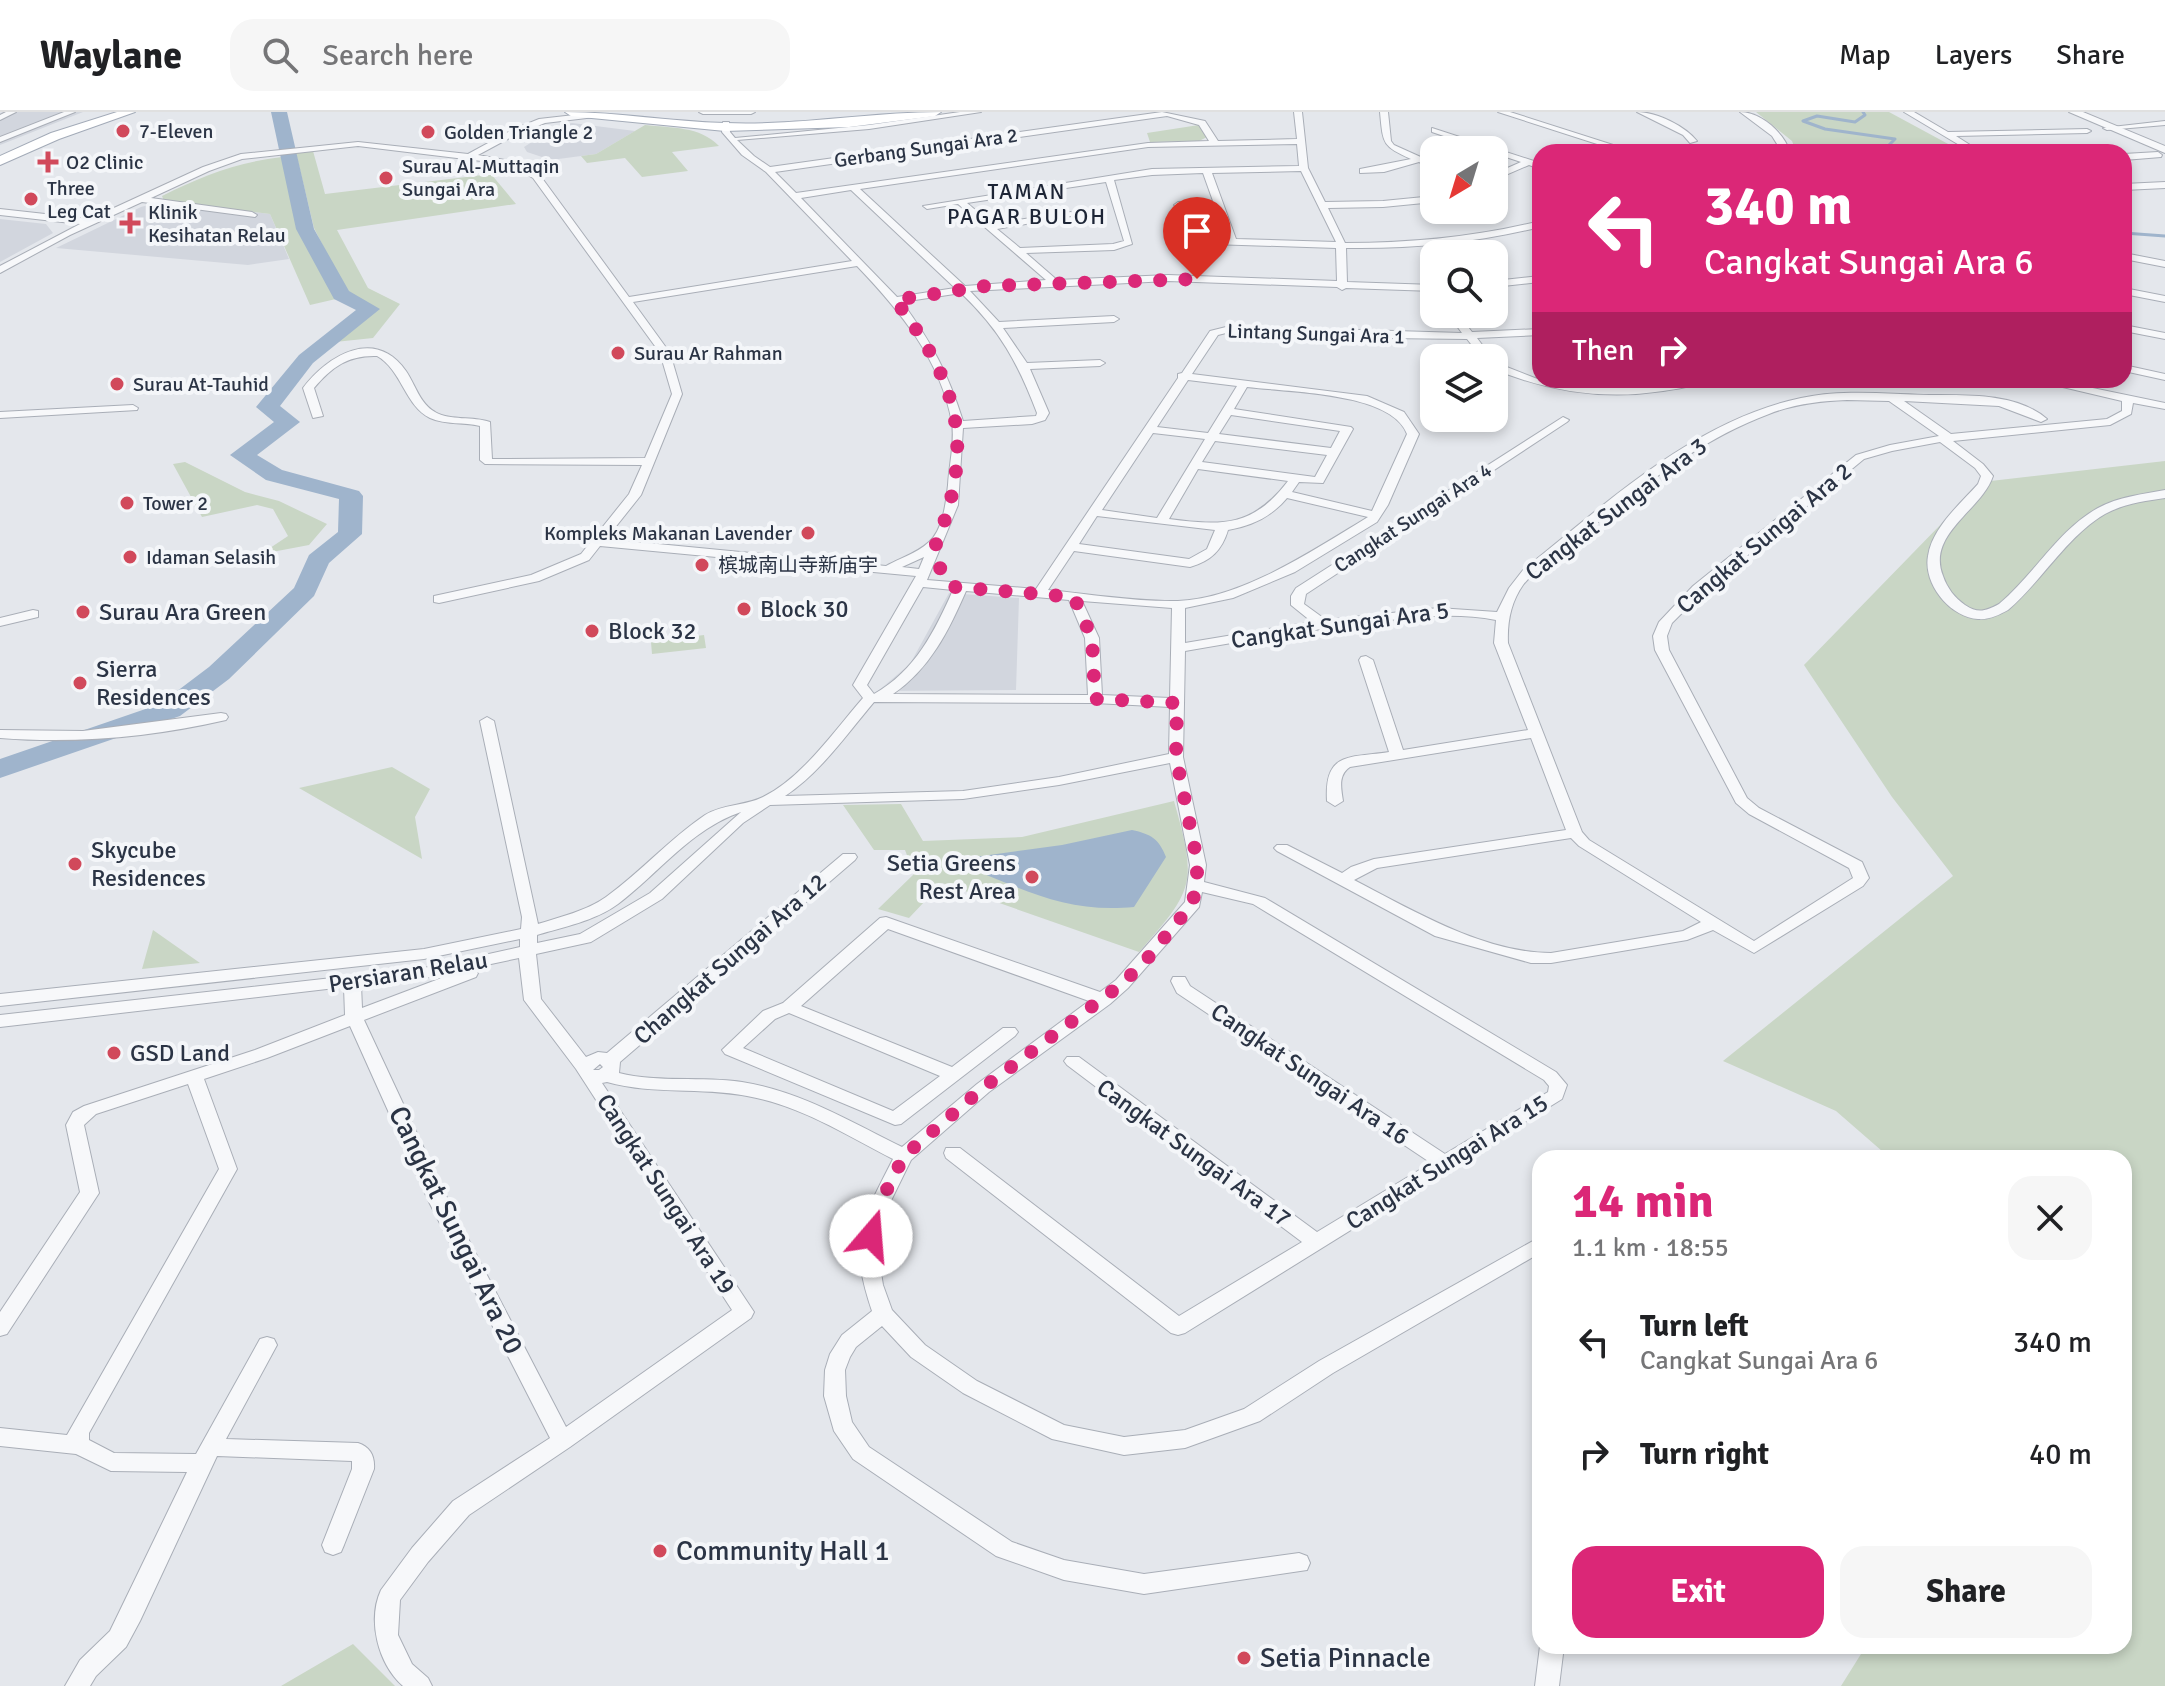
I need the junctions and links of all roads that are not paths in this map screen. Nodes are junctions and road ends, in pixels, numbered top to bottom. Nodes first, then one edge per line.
1 (12, 112) edge
2 (71, 112) edge
3 (107, 112) edge
4 (129, 112) edge
5 (571, 112) edge
6 (703, 112) edge
7 (751, 112) edge
8 (866, 112) edge
9 (935, 112) edge
10 (977, 112) edge
11 (1298, 112) edge
12 (1384, 112) edge
13 (1502, 112) edge
14 (1641, 112) edge
15 (1744, 112) edge
16 (1908, 112) edge
17 (2074, 112) edge
18 (531, 113) edge
19 (604, 114) edge
20 (878, 116) edge
21 (0, 118) edge
22 (529, 123) junction
23 (2165, 123) edge
24 (2107, 128) junction
25 (731, 130) junction
26 (1435, 130) dead end
27 (2087, 131) dead end
28 (1947, 134) junction
29 (0, 140) edge
30 (1300, 141) junction
31 (1693, 141) dead end
32 (1215, 143) junction
33 (1605, 144) edge
34 (1784, 144) edge
35 (1964, 144) edge
36 (0, 151) edge
37 (2161, 152) edge
38 (471, 156) junction
39 (2132, 156) edge
40 (1418, 160) joint
41 (0, 161) edge
42 (1528, 162) junction
43 (1532, 163) edge
44 (1304, 168) junction
45 (769, 170) junction
46 (1207, 171) junction
47 (1363, 171) dead end
48 (1508, 171) edge
49 (1109, 178) junction
50 (2165, 185) edge
51 (2132, 187) edge
52 (854, 188) junction
53 (793, 196) junction
54 (140, 199) junction
55 (1420, 200) edge
56 (960, 201) junction
57 (1220, 204) junction
58 (1178, 205) dead end
59 (1323, 205) junction
60 (927, 206) dead end
61 (0, 212) edge
62 (252, 215) dead end
63 (1071, 215) dead end
64 (91, 222) junction
65 (1532, 226) edge
66 (989, 227) junction
67 (1184, 241) dead end
68 (1232, 241) junction
69 (1341, 243) junction
70 (846, 249) junction
71 (1016, 251) junction
72 (2132, 258) edge
73 (860, 263) junction
74 (2165, 264) edge
75 (825, 269) junction
76 (0, 270) edge
77 (876, 279) junction
78 (1532, 280) edge
79 (1054, 282) junction
80 (1508, 282) edge
81 (1342, 287) junction
82 (963, 288) junction
83 (1420, 288) edge
84 (2132, 293) edge
85 (2165, 299) edge
86 (626, 300) junction
87 (895, 300) junction
88 (1114, 319) dead end
89 (996, 325) junction
90 (1463, 328) edge
91 (2132, 330) edge
92 (1532, 333) edge
93 (2165, 336) edge
94 (1470, 337) junction
95 (1476, 344) edge
96 (1100, 363) dead end
97 (1024, 366) junction
98 (1532, 368) dead end
99 (1508, 370) edge
100 (2132, 370) edge
101 (1520, 375) junction
102 (1182, 376) junction
103 (2165, 377) edge
104 (1532, 378) edge
105 (1244, 383) junction
106 (1568, 388) edge
107 (1663, 388) edge
108 (2076, 388) edge
109 (1892, 398) junction
110 (2128, 399) junction
111 (2165, 406) edge
112 (133, 408) dead end
113 (1227, 411) junction
114 (0, 415) edge
115 (317, 416) dead end
116 (2041, 419) dead end
117 (1563, 420) dead end
118 (958, 425) junction
119 (1148, 429) junction
120 (1212, 437) junction
121 (1947, 439) junction
122 (1334, 452) junction
123 (651, 461) junction
124 (1195, 465) junction
125 (1293, 482) dead end
126 (1286, 494) junction
127 (2165, 494) edge
128 (1093, 512) junction
129 (1376, 515) junction
130 (1161, 522) junction
131 (1222, 529) junction
132 (599, 542) junction
133 (935, 545) junction
134 (1071, 547) junction
135 (886, 569) junction
136 (922, 578) junction
137 (958, 587) junction
138 (1039, 594) junction
139 (1074, 597) junction
140 (439, 599) dead end
141 (1179, 605) junction
142 (33, 614) dead end
143 (1503, 617) junction
144 (0, 622) edge
145 (1323, 624) junction
146 (1178, 648) junction
147 (1366, 660) dead end
148 (874, 698) junction
149 (1095, 699) junction
150 (1177, 703) junction
151 (221, 717) dead end
152 (487, 721) dead end
153 (1536, 733) junction
154 (0, 734) edge
155 (1397, 754) junction
156 (1176, 757) junction
157 (769, 801) junction
158 (1335, 801) dead end
159 (1575, 833) junction
160 (1282, 848) dead end
161 (849, 857) dead end
162 (1345, 879) junction
163 (1196, 885) junction
164 (1711, 924) junction
165 (529, 932) junction
166 (1754, 948) joint
167 (527, 952) junction
168 (499, 958) junction
169 (1179, 981) dead end
170 (352, 982) junction
171 (0, 1000) edge
172 (1104, 1000) junction
173 (789, 1007) junction
174 (354, 1017) junction
175 (0, 1021) edge
176 (1009, 1032) dead end
177 (1073, 1061) dead end
178 (597, 1069) junction
179 (953, 1074) junction
180 (194, 1075) junction
181 (953, 1153) dead end
182 (904, 1156) junction
183 (1446, 1164) junction
184 (1317, 1243) junction
185 (1532, 1249) edge
186 (883, 1314) junction
187 (0, 1328) edge
188 (267, 1345) dead end
189 (0, 1437) edge
190 (562, 1441) junction
191 (79, 1445) junction
192 (207, 1455) junction
193 (333, 1545) dead end
194 (1299, 1563) dead end
195 (1551, 1654) edge
196 (77, 1686) edge
197 (420, 1686) edge
198 (1547, 1686) edge

1 - 21 street
2 - 29 street
3 - 36 main road
4 - 41 main road
5 - 19 main road
6 - 7 street
8 - 25 main road
9 - 20 main road
10 - 25 street
11 - 30 street
12 - 40 street
13 - 33 street
14 - 31 street
15 - 34 street
16 - 28 street
17 - 24 street
18 - 22 street
19 - 22 street
19 - 25 main road
19 - 25 main road
20 - 25 main road
22 - 38 street
23 - 24 street
24 - 37 street
25 - 45 street
26 - 42 street
27 - 28 street
28 - 35 street
30 - 32 street, Gerbang Sungai Ara 2
30 - 44 street
32 - 45 street, Gerbang Sungai Ara 2
32 - 52 street, Gerbang Sungai Ara 2
37 - 39 street
38 - 54 street
38 - 86 street
40 - 47 street
42 - 43 street
42 - 48 street
44 - 46 street
44 - 59 street
45 - 53 street
46 - 49 street
46 - 57 street
49 - 56 street
49 - 71 street
50 - 51 street
52 - 53 street, Gerbang Sungai Ara 2
52 - 82 street
53 - 70 street
54 - 62 street
54 - 64 street
55 - 59 street
56 - 60 street
56 - 66 street
57 - 58 street
57 - 68 street
59 - 69 street
61 - 64 street
63 - 66 street
64 - 76 street
65 - 69 street
66 - 71 street
67 - 68 street
68 - 69 street
69 - 81 street
70 - 73 street
70 - 75 street
71 - 79 street
72 - 74 street
73 - 75 street
73 - 77 street
75 - 77 street
75 - 86 street
77 - 87 street
78 - 80 street
79 - 81 street
79 - 82 street
81 - 83 street
82 - 87 street
82 - 89 street
84 - 85 street
86 - 123 street
87 - 118 street
88 - 89 street
89 - 97 street
90 - 94 street
91 - 93 street
92 - 94 street, Lintang Sungai Ara 1
94 - 95 street
94 - 102 street, Lintang Sungai Ara 1
96 - 97 street
97 - 118 street
98 - 101 street
99 - 101 street
100 - 103 street
101 - 104 street
102 - 105 street
102 - 119 street, Lintang Sungai Ara 1
105 - 113 street
105 - 129 street
106 - 107 street
108 - 110 street
109 - 116 street, Cangkat Sungai Ara 3
109 - 121 street
109 - 143 street, Cangkat Sungai Ara 3
110 - 111 street
110 - 121 street, Cangkat Sungai Ara 2
112 - 114 street
113 - 120 street
113 - 122 street
115 - 123 street
117 - 145 street, Cangkat Sungai Ara 4
118 - 133 street
119 - 120 street
119 - 128 street, Lintang Sungai Ara 1
120 - 122 street
120 - 124 street
121 - 127 street
121 - 166 street, Cangkat Sungai Ara 2
122 - 124 street
123 - 132 street
124 - 130 street
125 - 126 street
126 - 129 street
126 - 131 street
128 - 130 street
128 - 134 street, Lintang Sungai Ara 1
129 - 141 street
130 - 131 street
131 - 134 street
132 - 135 street
132 - 140 street
133 - 135 street
133 - 136 street
133 - 137 street
134 - 138 street, Lintang Sungai Ara 1
135 - 136 street
136 - 137 street
136 - 148 street
137 - 138 street
137 - 148 street, Persiaran Relau
138 - 139 street
139 - 141 street
139 - 149 street
141 - 146 street
142 - 144 street
143 - 145 street, Cangkat Sungai Ara 5
143 - 153 street, Cangkat Sungai Ara 3
145 - 146 street, Cangkat Sungai Ara 5
146 - 150 street
147 - 155 street
148 - 149 street
148 - 157 street, Persiaran Relau
149 - 150 street
150 - 156 street
151 - 154 street
152 - 165 street, Cangkat Sungai Ara 19
153 - 155 street
153 - 159 street, Cangkat Sungai Ara 3
155 - 158 street
156 - 157 street
156 - 163 street
157 - 165 street, Persiaran Relau
157 - 167 street, Persiaran Relau
159 - 162 street
159 - 164 street, Cangkat Sungai Ara 3
160 - 162 street
161 - 178 street, Changkat Sungai Ara 12
162 - 164 street
163 - 172 street
163 - 183 street, Cangkat Sungai Ara 15
164 - 166 street, Cangkat Sungai Ara 3
165 - 167 street, Cangkat Sungai Ara 19
165 - 171 street, Persiaran Relau
167 - 168 street, Persiaran Relau
167 - 178 street, Cangkat Sungai Ara 19
168 - 170 street, Persiaran Relau
168 - 174 street
169 - 183 street, Cangkat Sungai Ara 16
170 - 174 street
170 - 175 street, Persiaran Relau
172 - 173 street
172 - 182 street
173 - 179 street
173 - 179 street
174 - 180 street
174 - 190 street, Cangkat Sungai Ara 20
176 - 179 street
177 - 184 street, Cangkat Sungai Ara 17
178 - 182 street
178 - 190 street, Cangkat Sungai Ara 19
180 - 187 street
180 - 191 street
181 - 184 street, Cangkat Sungai Ara 15
182 - 186 street
183 - 184 street, Cangkat Sungai Ara 15
185 - 186 street
186 - 194 street
188 - 192 street
189 - 191 street
190 - 197 street
191 - 192 street
192 - 193 street
192 - 196 street
195 - 198 street

